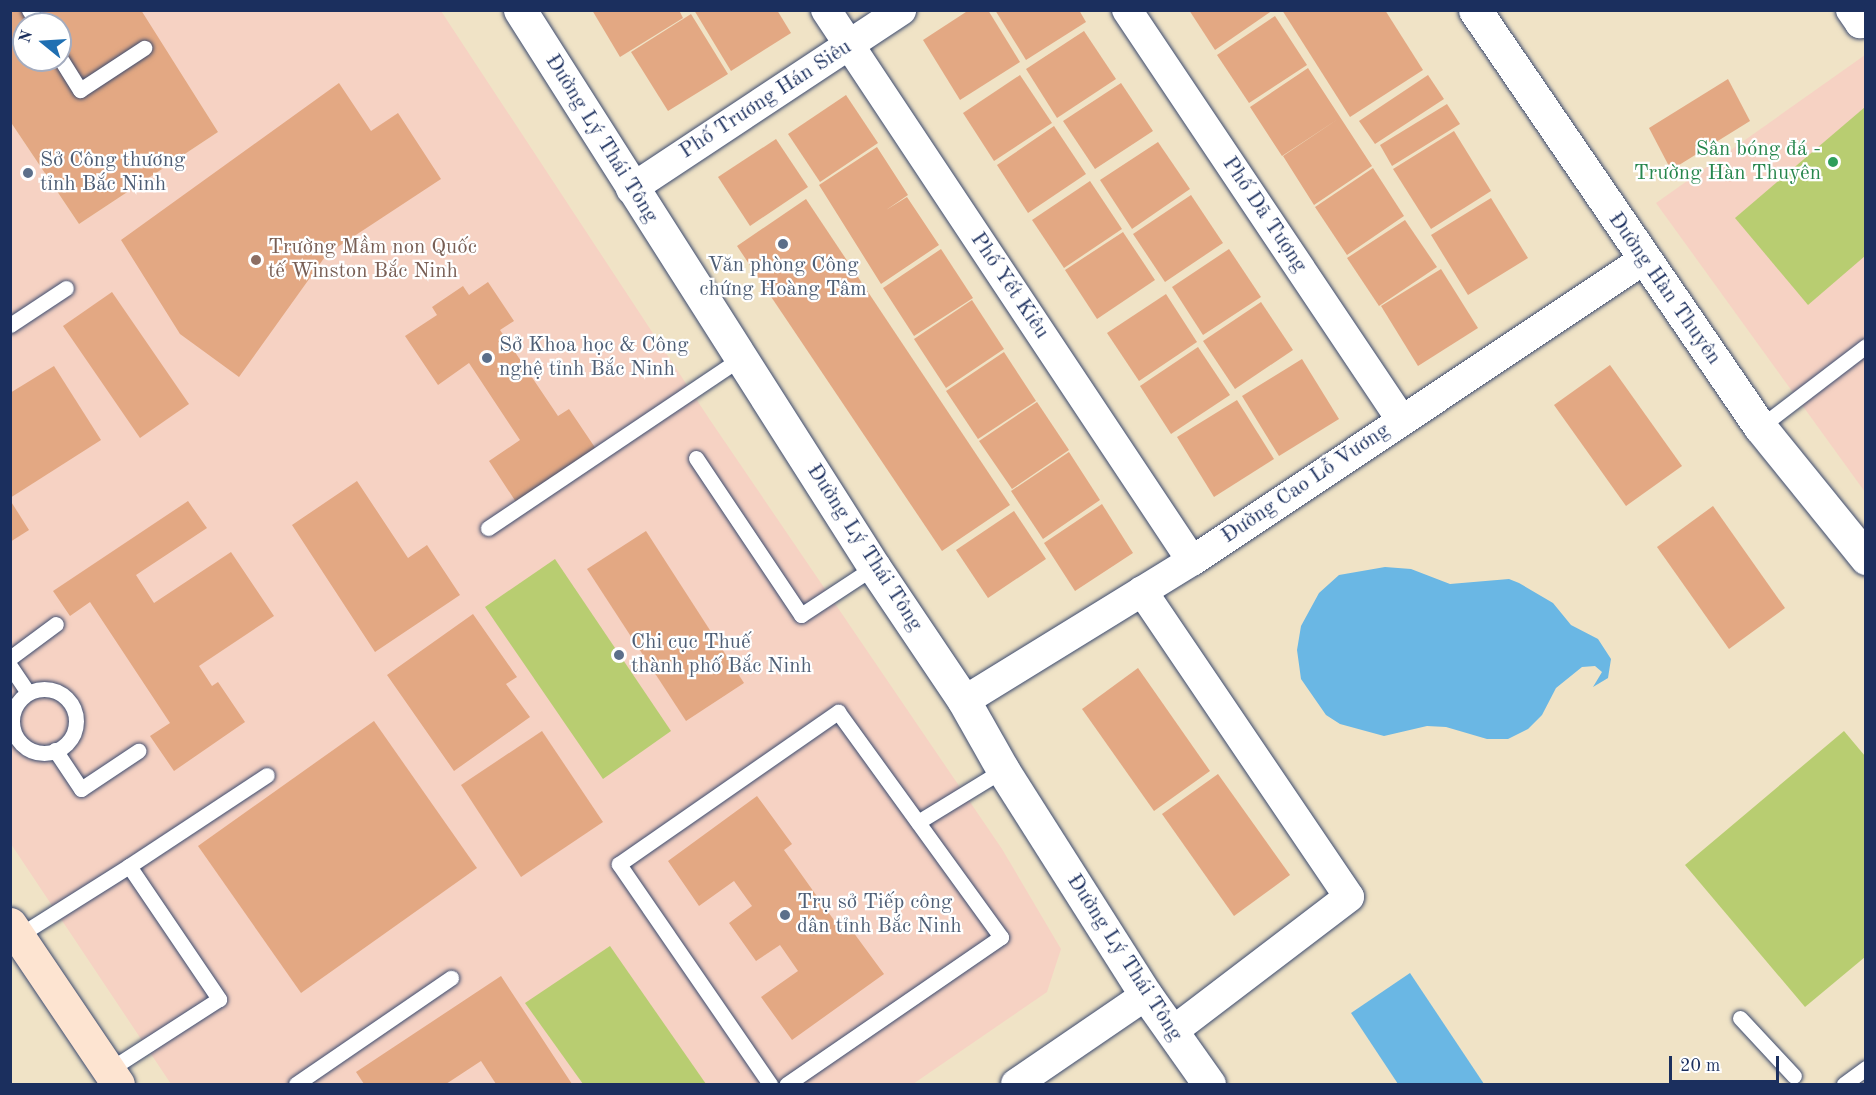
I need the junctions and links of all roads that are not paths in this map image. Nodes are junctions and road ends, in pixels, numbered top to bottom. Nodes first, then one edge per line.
1 (520, 10) edge
2 (826, 10) edge
3 (901, 10) edge
4 (1127, 10) edge
5 (1475, 10) edge
6 (1851, 10) edge
7 (1866, 19) edge
8 (849, 45) junction
9 (144, 48) dead end
10 (69, 72) edge
11 (632, 189) junction
12 (1643, 260) junction
13 (66, 288) dead end
14 (10, 325) edge
15 (1866, 346) edge
16 (742, 357) junction
17 (1401, 420) junction
18 (1760, 427) junction
19 (696, 458) dead end
20 (488, 528) dead end
21 (1866, 558) edge
22 (1192, 561) junction
23 (874, 567) junction
24 (1142, 591) junction
25 (56, 624) dead end
26 (10, 658) edge
27 (10, 666) edge
28 (27, 693) junction
29 (964, 701) junction
30 (13, 737) edge
31 (55, 750) junction
32 (138, 751) dead end
33 (1003, 770) junction
34 (267, 775) dead end
35 (918, 822) junction
36 (129, 866) junction
37 (14, 930) edge
38 (451, 978) dead end
39 (1146, 994) junction
40 (1740, 1018) dead end
41 (1172, 1032) junction
42 (1866, 1068) edge
43 (114, 1077) edge
44 (1792, 1082) edge
45 (296, 1084) edge
46 (770, 1084) edge
47 (787, 1084) edge
48 (1016, 1084) edge
49 (1209, 1084) edge
50 (1844, 1084) edge

1 - 11 street, Đường Lý Thái Tông
2 - 8 street, Phố Yết Kiêu
3 - 8 street, Phố Trương Hán Siêu
4 - 17 street, Phố Dã Tượng
5 - 12 street, Đường Hàn Thuyên
6 - 7 street
8 - 11 street, Phố Trương Hán Siêu
8 - 22 street, Phố Yết Kiêu
9 - 10 lane
11 - 16 street, Đường Lý Thái Tông
12 - 17 street, Đường Cao Lỗ Vương
12 - 18 street, Đường Hàn Thuyên
13 - 14 lane
15 - 18 lane
16 - 20 lane
16 - 23 street, Đường Lý Thái Tông
17 - 22 street, Đường Cao Lỗ Vương
18 - 21 street, Đường Hàn Thuyên
19 - 23 lane
22 - 24 street, Đường Cao Lỗ Vương
23 - 29 street, Đường Lý Thái Tông
24 - 29 street, Đường Cao Lỗ Vương
24 - 41 street
25 - 26 lane
27 - 28 lane
28 - 30 lane
28 - 31 lane
29 - 33 street, Đường Lý Thái Tông
30 - 31 lane
31 - 32 lane
33 - 35 lane
33 - 39 street, Đường Lý Thái Tông
34 - 36 lane
35 - 46 lane
35 - 47 lane
36 - 37 lane
36 - 43 lane
37 - 43 main road
38 - 45 lane
39 - 41 street, Đường Lý Thái Tông
39 - 48 street
40 - 44 lane
41 - 49 street, Đường Lý Thái Tông
42 - 50 lane

